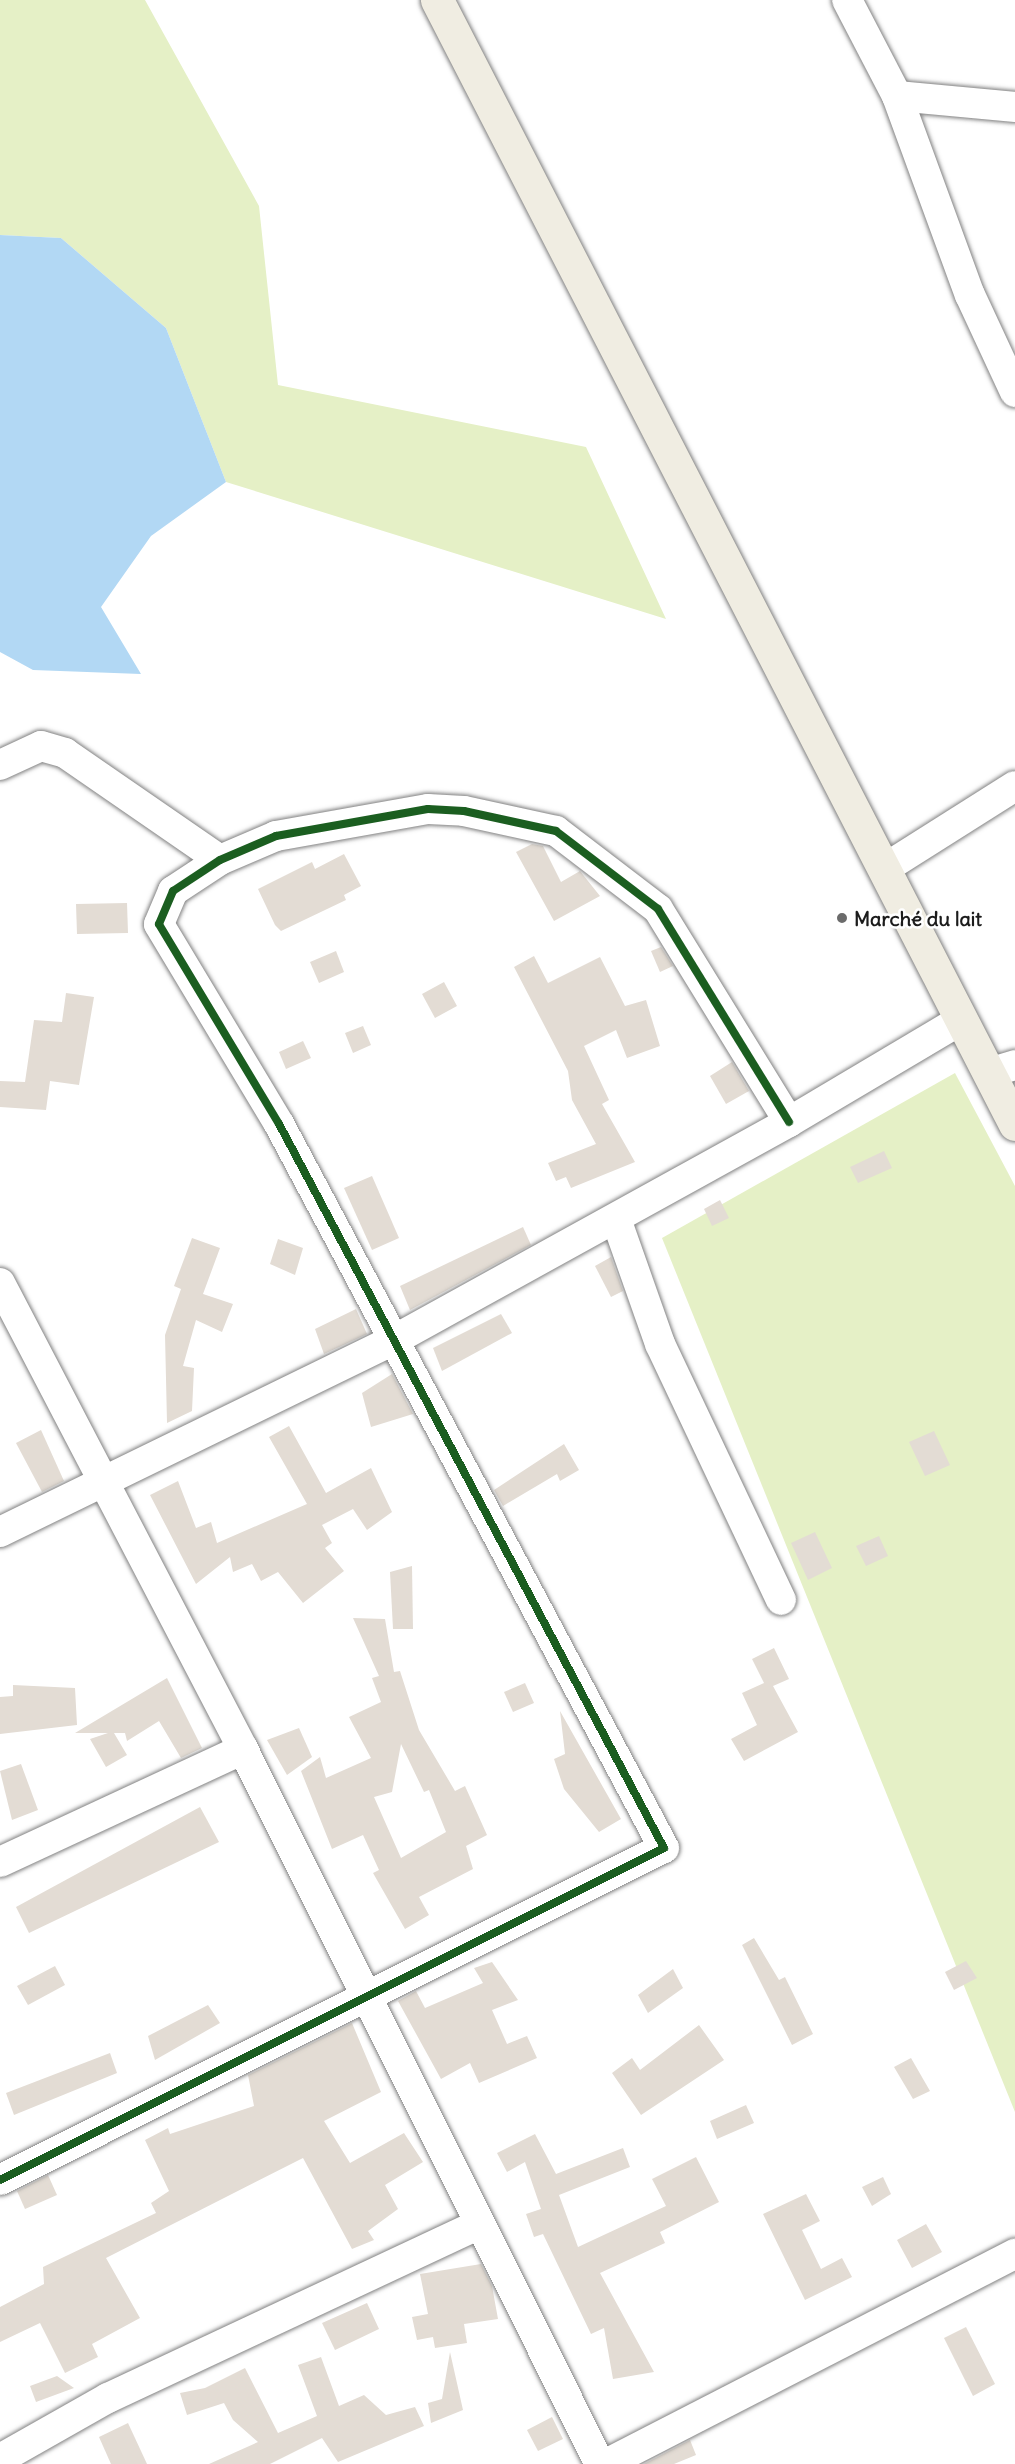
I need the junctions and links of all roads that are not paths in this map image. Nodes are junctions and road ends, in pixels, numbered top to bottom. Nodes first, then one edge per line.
1 (437, 0) edge
2 (846, 0) edge
3 (897, 96) junction
4 (1015, 107) edge
5 (1015, 392) edge
6 (0, 765) edge
7 (1015, 786) edge
8 (220, 860) junction
9 (887, 867) junction
10 (961, 1020) junction
11 (1002, 1069) edge
12 (789, 1122) junction
13 (1015, 1125) edge
14 (616, 1219) junction
15 (0, 1283) edge
16 (394, 1340) junction
17 (102, 1485) junction
18 (0, 1532) edge
19 (782, 1600) dead end
20 (243, 1749) junction
21 (0, 1862) edge
22 (366, 1994) junction
23 (0, 2180) edge
24 (477, 2225) junction
25 (1015, 2254) edge
26 (0, 2459) edge
27 (600, 2464) edge
28 (606, 2464) edge

1 - 9 highway
2 - 3 street
3 - 4 street
3 - 5 street
6 - 8 street
7 - 9 street
8 - 12 street
8 - 16 street
9 - 10 highway
10 - 11 highway
10 - 12 street
11 - 13 highway
12 - 14 street
14 - 16 street
14 - 19 street
15 - 17 street
16 - 17 street
16 - 22 street
17 - 18 street
17 - 20 street
20 - 21 street
20 - 22 street
22 - 23 street
22 - 24 street
24 - 26 street
24 - 27 street
25 - 28 street

